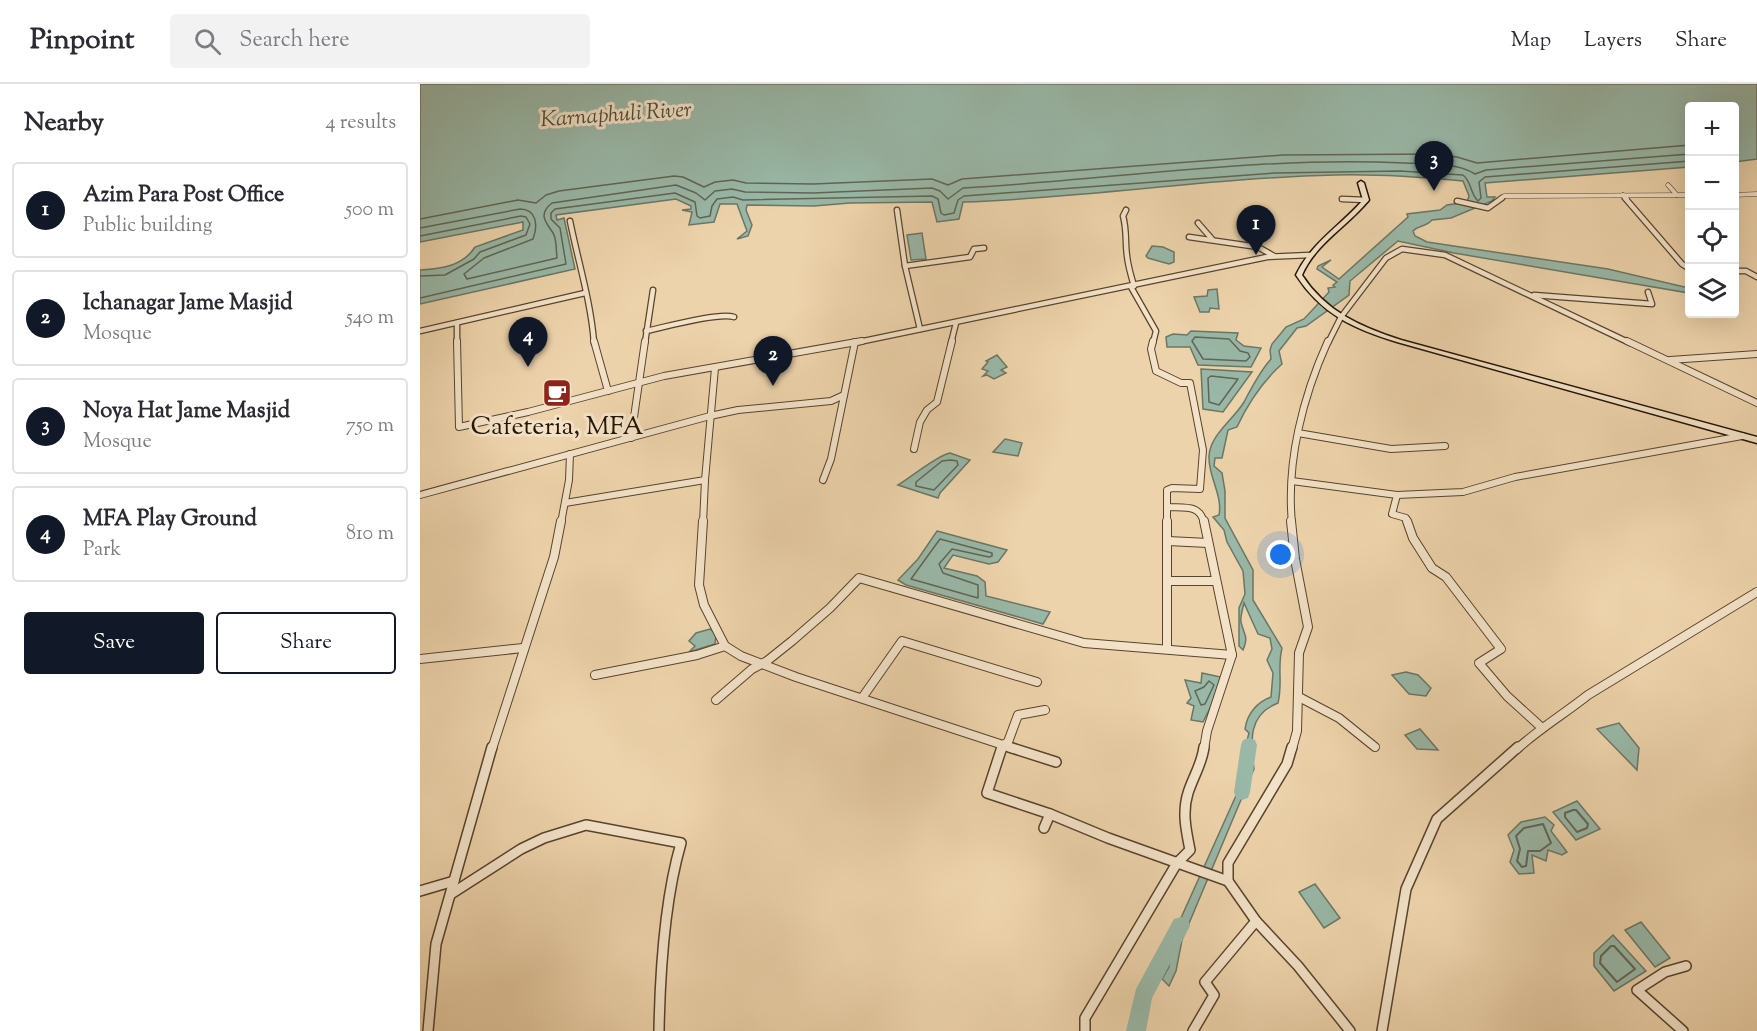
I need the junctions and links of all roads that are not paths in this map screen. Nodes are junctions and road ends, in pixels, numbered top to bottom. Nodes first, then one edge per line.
1 (1361, 183) dead end
2 (1668, 185) dead end
3 (1757, 194) edge
4 (1623, 195) junction
5 (1677, 195) junction
6 (1685, 195) edge
7 (1739, 195) edge
8 (1342, 199) dead end
9 (1366, 200) junction
10 (1457, 201) dead end
11 (897, 210) dead end
12 (1126, 210) dead end
13 (570, 221) dead end
14 (1198, 223) dead end
15 (1189, 237) dead end
16 (1214, 240) junction
17 (984, 248) dead end
18 (1310, 255) junction
19 (1274, 256) junction
20 (905, 266) junction
21 (1685, 266) edge
22 (1739, 271) edge
23 (1757, 277) edge
24 (1132, 286) junction
25 (653, 290) dead end
26 (1647, 292) dead end
27 (585, 293) junction
28 (1528, 294) junction
29 (1341, 317) junction
30 (734, 318) dead end
31 (956, 322) junction
32 (457, 323) junction
33 (920, 329) junction
34 (420, 331) edge
35 (646, 331) junction
36 (855, 342) junction
37 (1757, 354) edge
38 (1669, 360) junction
39 (715, 368) junction
40 (638, 382) junction
41 (608, 391) junction
42 (844, 395) junction
43 (1757, 403) edge
44 (710, 416) junction
45 (1298, 433) junction
46 (1742, 436) junction
47 (631, 438) junction
48 (1757, 440) edge
49 (1445, 447) dead end
50 (914, 449) dead end
51 (570, 454) junction
52 (705, 480) junction
53 (823, 480) dead end
54 (1292, 481) junction
55 (420, 495) edge
56 (1397, 495) junction
57 (565, 503) junction
58 (1168, 507) junction
59 (1168, 541) junction
60 (1208, 543) junction
61 (1168, 580) junction
62 (1216, 581) junction
63 (1757, 592) edge
64 (725, 646) junction
65 (523, 648) junction
66 (1167, 648) junction
67 (1232, 655) junction
68 (420, 659) edge
69 (760, 664) junction
70 (595, 675) dead end
71 (1037, 682) dead end
72 (1299, 697) junction
73 (862, 698) junction
74 (716, 700) dead end
75 (1045, 710) dead end
76 (1541, 727) junction
77 (1002, 745) junction
78 (1375, 747) dead end
79 (1056, 762) dead end
80 (1050, 814) junction
81 (1044, 828) dead end
82 (1177, 863) junction
83 (1228, 881) junction
84 (454, 882) junction
85 (420, 891) edge
86 (451, 894) junction
87 (1256, 921) junction
88 (1686, 966) dead end
89 (428, 1031) edge
90 (660, 1031) edge
91 (1085, 1031) edge
92 (1193, 1031) edge
93 (1350, 1031) edge
94 (1382, 1031) edge
95 (1683, 1031) edge

1 - 9 main road
2 - 5 street
3 - 7 street
4 - 5 street
4 - 10 street
4 - 21 street
5 - 6 street
8 - 9 street
9 - 18 main road
11 - 20 street
12 - 24 street
13 - 27 street
14 - 16 street
15 - 16 street
16 - 19 street
17 - 20 street
18 - 19 street
18 - 29 main road
19 - 24 street
20 - 33 street
22 - 23 street
24 - 31 street
24 - 58 street
25 - 35 street
26 - 28 street
27 - 32 street
27 - 41 street
28 - 29 street
28 - 38 street
29 - 45 street
29 - 46 main road
30 - 35 street
31 - 33 street
31 - 50 street
32 - 34 street
32 - 41 street
33 - 36 street
35 - 40 street
36 - 39 street
36 - 42 street
37 - 38 street
38 - 43 street
39 - 40 street
39 - 44 street
40 - 41 street
40 - 47 street
42 - 44 street
42 - 53 street
44 - 47 street
44 - 52 street
45 - 49 street
45 - 54 street
46 - 48 main road
46 - 56 street
47 - 51 street
51 - 55 street
51 - 57 street
52 - 57 street
52 - 64 street
54 - 56 street
54 - 72 street
56 - 76 street
57 - 65 street
58 - 59 street
58 - 60 street
59 - 60 street
59 - 61 street
60 - 62 street
61 - 62 street
61 - 66 street
62 - 67 street
63 - 76 street
64 - 69 street
64 - 70 street
65 - 68 street
65 - 84 street
66 - 67 street
66 - 69 street
67 - 82 street
69 - 73 street
69 - 74 street
71 - 73 street
72 - 78 street
72 - 83 street
73 - 77 street
75 - 77 street
76 - 94 street
77 - 79 street
77 - 80 street
80 - 81 street
80 - 82 street
82 - 83 street
82 - 91 street
83 - 87 street
84 - 85 street
84 - 86 street
86 - 89 street
86 - 90 street
87 - 92 street
87 - 93 street
88 - 95 street

